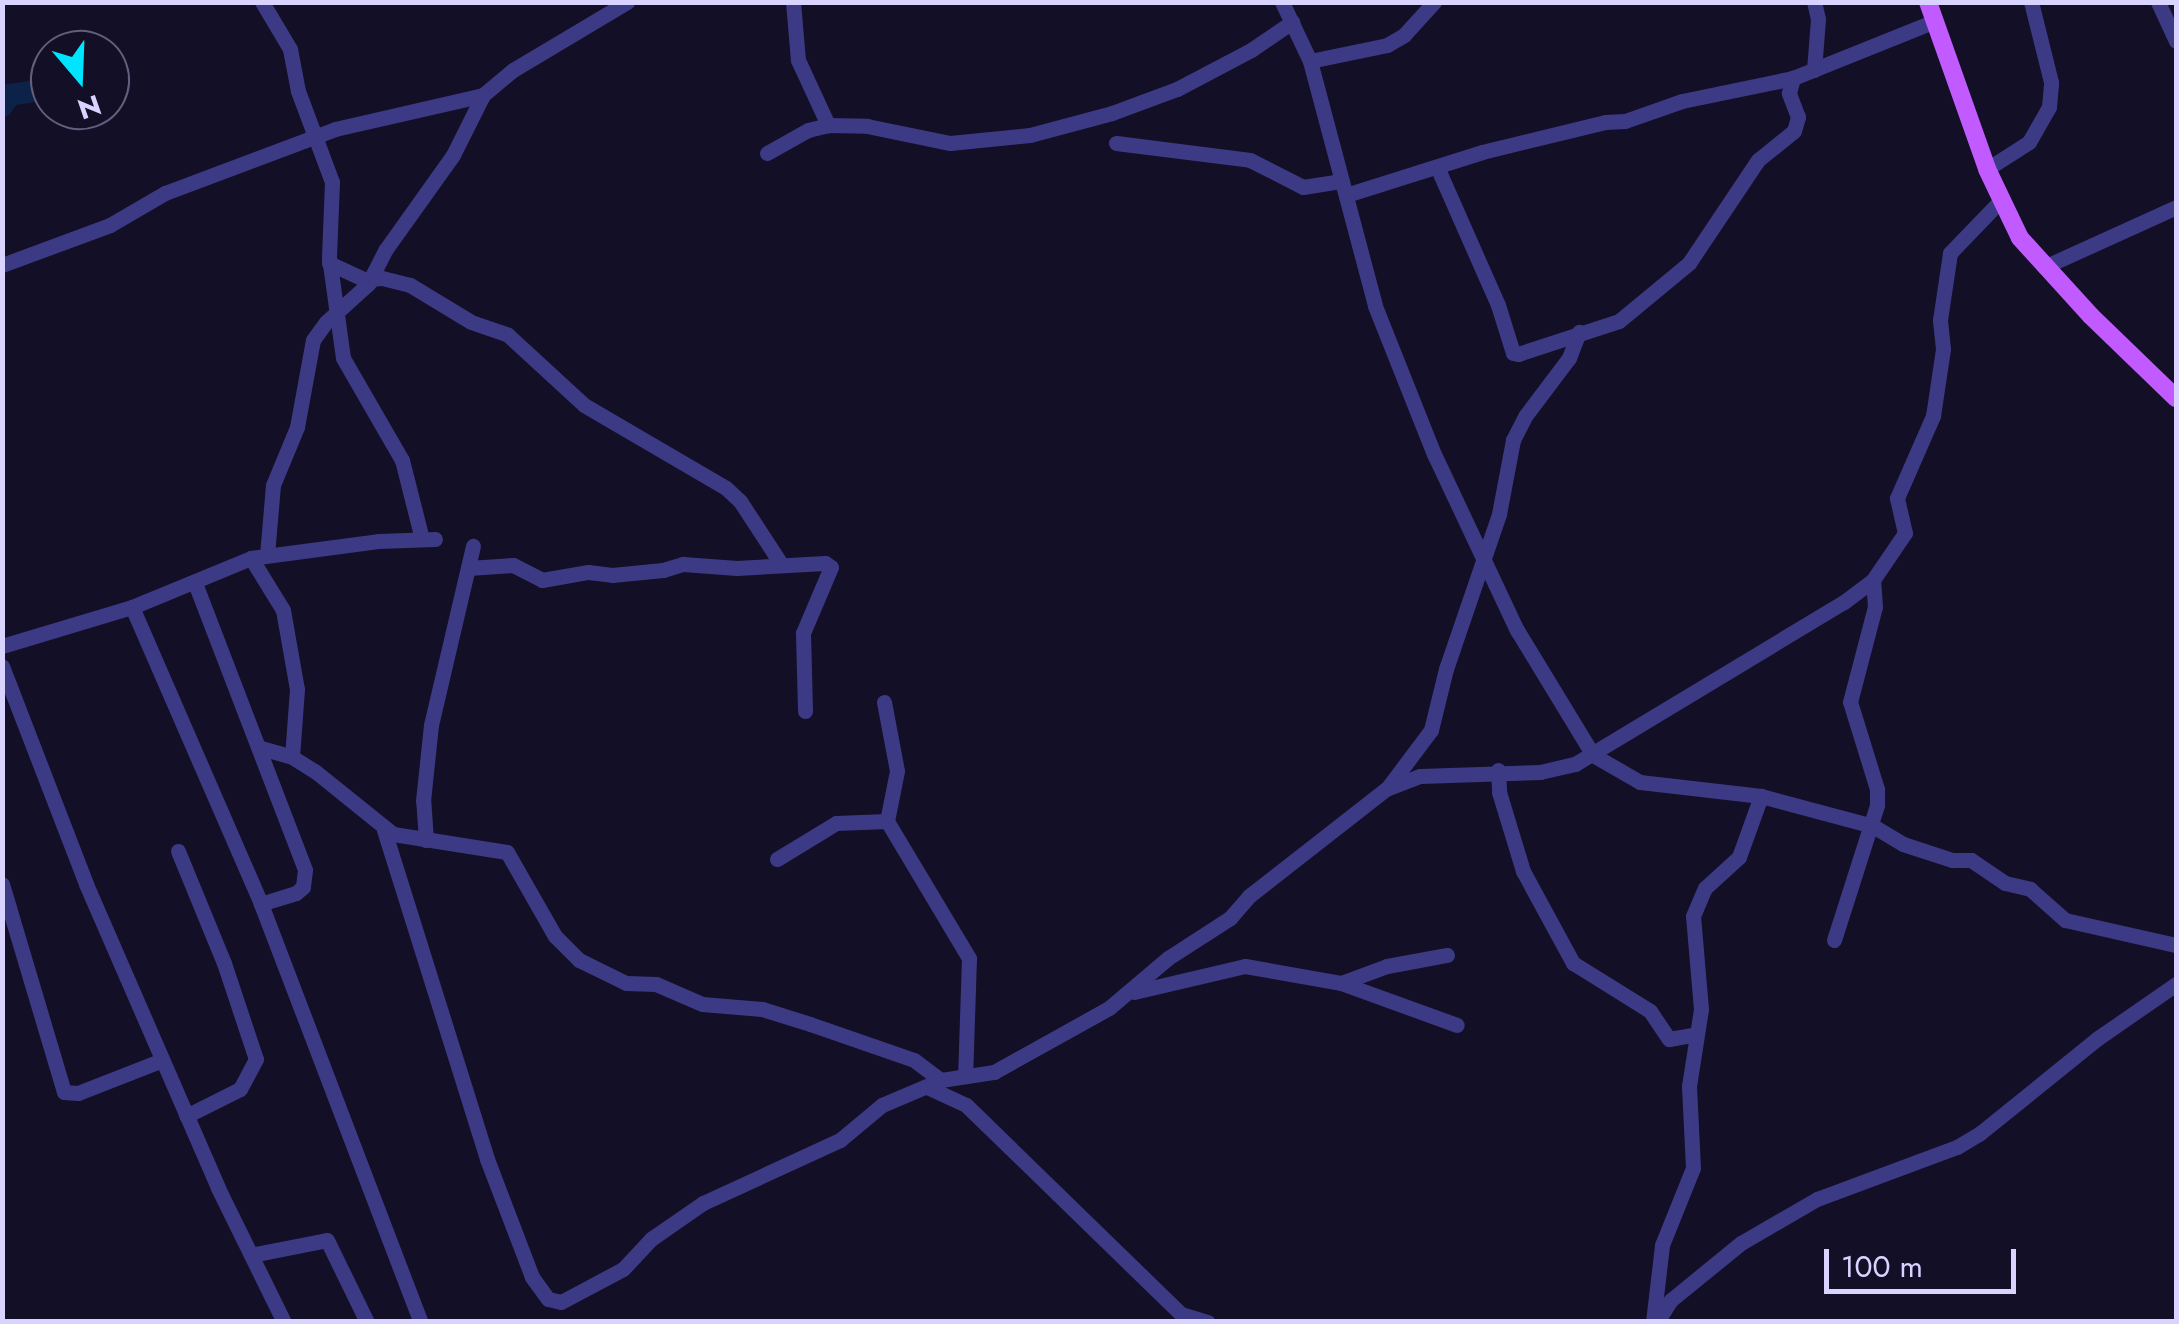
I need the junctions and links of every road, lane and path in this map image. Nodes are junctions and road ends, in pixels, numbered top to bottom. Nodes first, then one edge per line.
1 (262, 2) edge
2 (628, 2) edge
3 (793, 2) edge
4 (1282, 2) edge
5 (1434, 2) edge
6 (1814, 2) edge
7 (2031, 2) edge
8 (2158, 2) edge
9 (1931, 12) edge
10 (1292, 22) junction
11 (2176, 36) edge
12 (1310, 61) junction
13 (1814, 70) junction
14 (1793, 78) junction
15 (483, 95) junction
16 (828, 125) junction
17 (317, 136) junction
18 (1116, 143) dead end
19 (767, 153) dead end
20 (1987, 168) junction
21 (1438, 169) junction
22 (1344, 188) junction
23 (2000, 201) junction
24 (2176, 207) edge
25 (330, 262) junction
26 (2, 265) edge
27 (2044, 267) junction
28 (370, 280) junction
29 (336, 312) junction
30 (1579, 332) junction
31 (2176, 398) edge
32 (473, 546) dead end
33 (259, 556) junction
34 (1482, 563) junction
35 (781, 564) junction
36 (468, 568) junction
37 (1874, 580) junction
38 (195, 583) junction
39 (132, 607) junction
40 (2, 646) edge
41 (2, 666) edge
42 (884, 702) dead end
43 (806, 711) dead end
44 (261, 748) junction
45 (1593, 755) junction
46 (292, 757) junction
47 (1498, 770) junction
48 (1386, 789) junction
49 (1761, 796) junction
50 (887, 821) junction
51 (1873, 826) junction
52 (384, 830) junction
53 (426, 840) junction
54 (178, 851) dead end
55 (776, 859) dead end
56 (2, 884) edge
57 (261, 904) junction
58 (1834, 940) dead end
59 (2176, 945) edge
60 (1447, 955) dead end
61 (1341, 983) junction
62 (2176, 984) edge
63 (1130, 992) junction
64 (1457, 1025) dead end
65 (1696, 1034) junction
66 (162, 1060) junction
67 (965, 1076) junction
68 (934, 1083) junction
69 (186, 1116) junction
70 (251, 1254) junction
71 (284, 1322) edge
72 (367, 1322) edge
73 (421, 1322) edge
74 (1208, 1322) edge
75 (1655, 1322) edge

1 - 17 street
2 - 15 street
3 - 16 street
4 - 10 street
5 - 12 street
6 - 13 street
7 - 20 street
8 - 11 street
9 - 13 street
9 - 20 main road
10 - 12 street
10 - 16 street
12 - 22 street
13 - 14 street
14 - 21 street
14 - 30 street
15 - 17 street
15 - 28 street
16 - 19 street
17 - 25 street
17 - 26 street
18 - 22 street
20 - 23 main road
21 - 22 street
21 - 30 street
22 - 34 street
23 - 27 main road
23 - 37 street
24 - 27 street
25 - 28 street
25 - 29 street
27 - 31 main road
28 - 29 street
28 - 35 street
29 - 33 street
29 - 33 street
30 - 34 street
32 - 36 street
33 - 38 street
33 - 46 street
34 - 45 street
34 - 48 street
35 - 36 street
35 - 43 street
36 - 53 street
37 - 45 street
37 - 51 street
38 - 39 street
38 - 44 street
39 - 40 street
39 - 57 street
41 - 66 street
42 - 50 street
44 - 46 street
44 - 57 street
45 - 47 street
45 - 49 street
46 - 52 street
47 - 48 street
47 - 65 street
48 - 63 street
49 - 51 street
49 - 65 street
50 - 55 street
50 - 67 street
51 - 58 street
51 - 59 street
52 - 53 street
52 - 68 street
53 - 68 street
54 - 69 street
56 - 66 street
57 - 73 street
60 - 61 street
61 - 63 street
61 - 64 street
62 - 75 street
63 - 67 street
65 - 75 street
66 - 69 street
67 - 68 street
68 - 74 street
69 - 70 street
70 - 71 street
70 - 72 street

